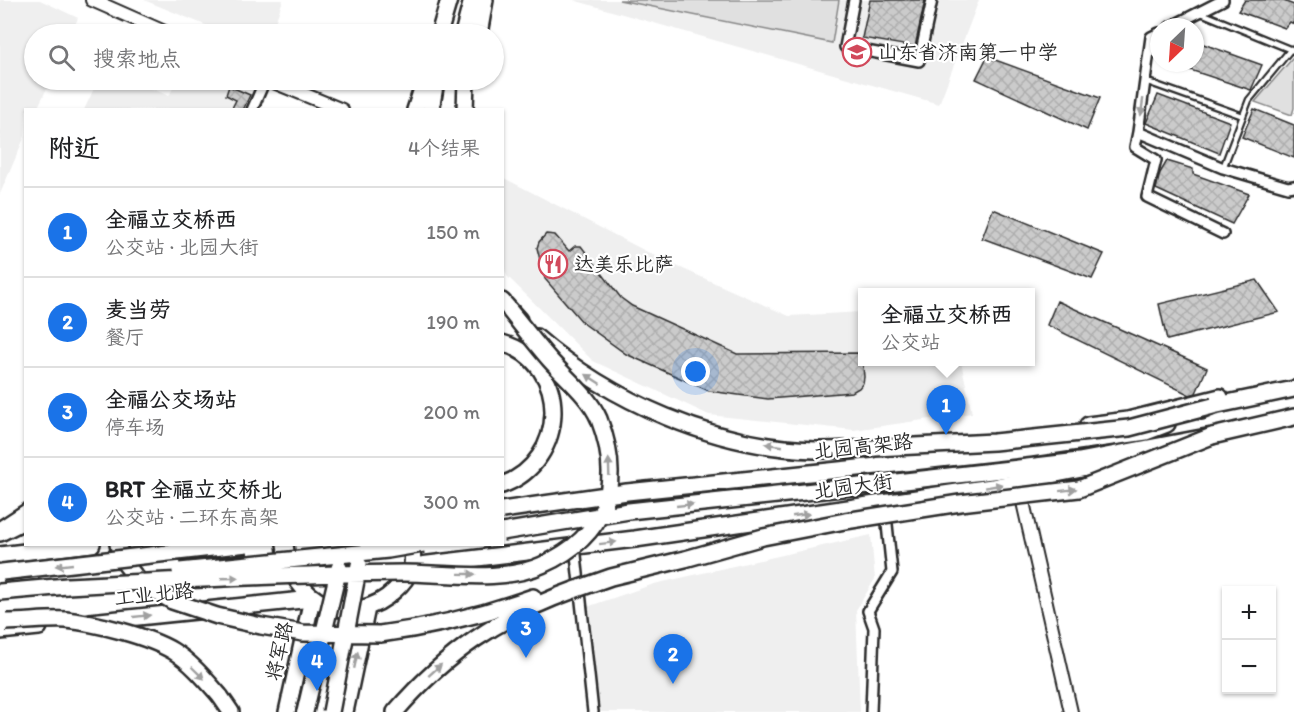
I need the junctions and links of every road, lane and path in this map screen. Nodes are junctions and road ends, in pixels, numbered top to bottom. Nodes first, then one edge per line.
1 (92, 0) edge
2 (439, 0) edge
3 (449, 0) edge
4 (854, 0) edge
5 (932, 0) edge
6 (1223, 0) edge
7 (476, 1) edge
8 (1199, 12) junction
9 (1187, 18) edge
10 (146, 24) edge
11 (435, 24) edge
12 (441, 24) edge
13 (445, 24) edge
14 (467, 24) edge
15 (471, 24) edge
16 (478, 24) edge
17 (1150, 44) edge
18 (1292, 50) edge
19 (1145, 81) junction
20 (262, 90) edge
21 (292, 90) edge
22 (422, 90) edge
23 (424, 90) edge
24 (434, 90) edge
25 (452, 90) edge
26 (467, 90) edge
27 (253, 108) edge
28 (337, 108) edge
29 (416, 108) edge
30 (421, 108) edge
31 (431, 108) edge
32 (448, 108) edge
33 (464, 108) edge
34 (1243, 116) junction
35 (1138, 132) junction
36 (1223, 168) junction
37 (1294, 186) edge
38 (1223, 234) dead end
39 (506, 306) edge
40 (504, 344) edge
41 (1294, 384) edge
42 (1294, 389) edge
43 (1213, 406) junction
44 (1292, 419) edge
45 (1212, 436) junction
46 (1018, 482) junction
47 (504, 484) edge
48 (24, 510) edge
49 (504, 512) edge
50 (504, 512) edge
51 (886, 515) junction
52 (24, 521) edge
53 (0, 526) edge
54 (504, 532) edge
55 (0, 533) edge
56 (75, 546) edge
57 (118, 546) edge
58 (229, 546) edge
59 (285, 546) edge
60 (344, 546) edge
61 (364, 546) edge
62 (411, 546) edge
63 (412, 546) edge
64 (575, 546) junction
65 (0, 555) edge
66 (412, 566) junction
67 (1, 572) edge
68 (67, 586) junction
69 (574, 590) junction
70 (0, 592) edge
71 (312, 598) junction
72 (368, 608) junction
73 (0, 622) edge
74 (0, 631) edge
75 (231, 712) edge
76 (286, 712) edge
77 (305, 712) edge
78 (331, 712) edge
79 (345, 712) edge
80 (394, 712) edge
81 (593, 712) edge
82 (871, 712) edge
83 (1071, 712) edge

1 - 10 street
2 - 11 main road
3 - 12 main road
3 - 13 main road
4 - 5 street
6 - 8 street
7 - 14 main road
7 - 15 main road
7 - 16 main road
8 - 9 street
8 - 18 lane
17 - 19 street
18 - 34 lane
19 - 34 lane
19 -> 35 street
20 - 27 street
21 - 28 street
22 - 29 main road
23 - 30 main road
24 - 31 main road
25 - 32 main road
26 - 33 main road, bridge
34 - 36 lane
35 - 36 street
35 - 38 street
36 - 37 street
43 -> 39 main road, bridge
68 -> 39 main road, bridge
40 - 47 main road
41 - 50 main road, 北园大街
42 - 43 main road, 北园高架路
43 - 49 main road, 北园高架路, bridge
44 - 45 main road, 北园高架路
44 - 46 main road, 北园大街
51 -> 45 main road, bridge
54 -> 45 main road, 北园高架路, bridge
64 -> 46 main road, 北园大街
46 - 83 street
48 - 53 street
51 - 69 main road, bridge
51 - 82 street
52 - 55 main road
56 - 65 main road
57 - 69 main road, bridge
58 -> 67 main road, bridge
59 - 71 main road
60 - 77 main road, bridge
61 - 78 main road, bridge
62 - 68 main road, bridge
63 - 66 main road
64 - 66 main road, 北园大街
64 - 81 street
66 - 72 main road
68 - 70 main road
80 -> 69 main road
71 - 72 main road
74 -> 71 main road, 工业北路
71 - 76 main road, 将军路
79 -> 72 main road
73 -> 75 main road, bridge

